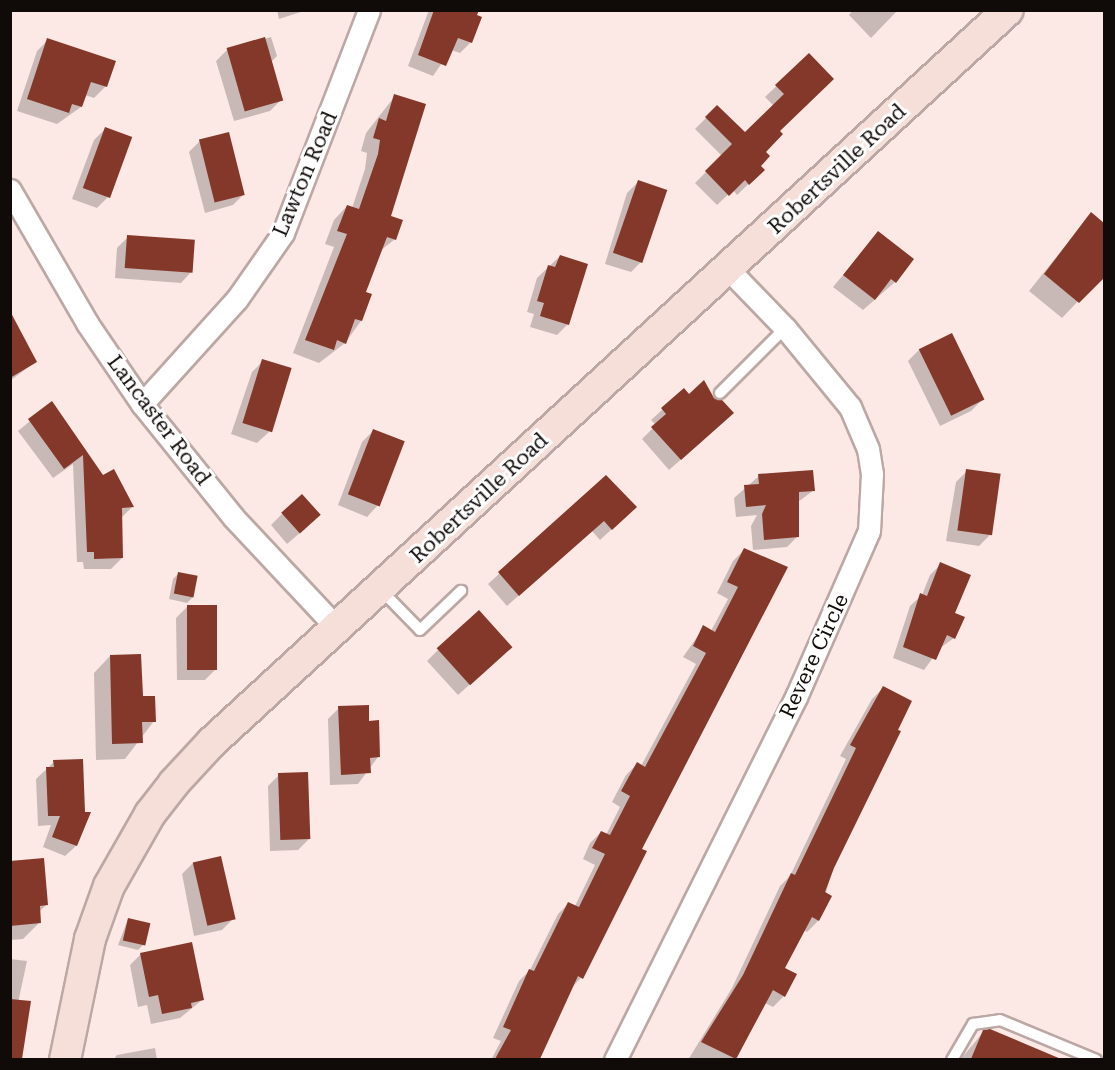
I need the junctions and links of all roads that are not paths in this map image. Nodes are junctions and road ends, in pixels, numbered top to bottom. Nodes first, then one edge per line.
1 (369, 10) edge
2 (1008, 10) edge
3 (10, 190) edge
4 (728, 269) junction
5 (785, 328) junction
6 (720, 393) dead end
7 (142, 404) junction
8 (380, 589) junction
9 (461, 591) dead end
10 (338, 629) junction
11 (65, 1059) edge
12 (615, 1059) edge
13 (952, 1059) edge
14 (1096, 1059) edge

1 - 7 street, Lawton Road
2 - 4 street, Robertsville Road
3 - 7 street, Lancaster Road
4 - 5 street, Revere Circle
4 - 8 street, Robertsville Road
5 - 6 lane
5 - 12 street, Revere Circle
7 - 10 street, Lancaster Road
8 - 9 lane
8 - 10 street, Robertsville Road
10 - 11 street, Robertsville Road
13 - 14 lane

